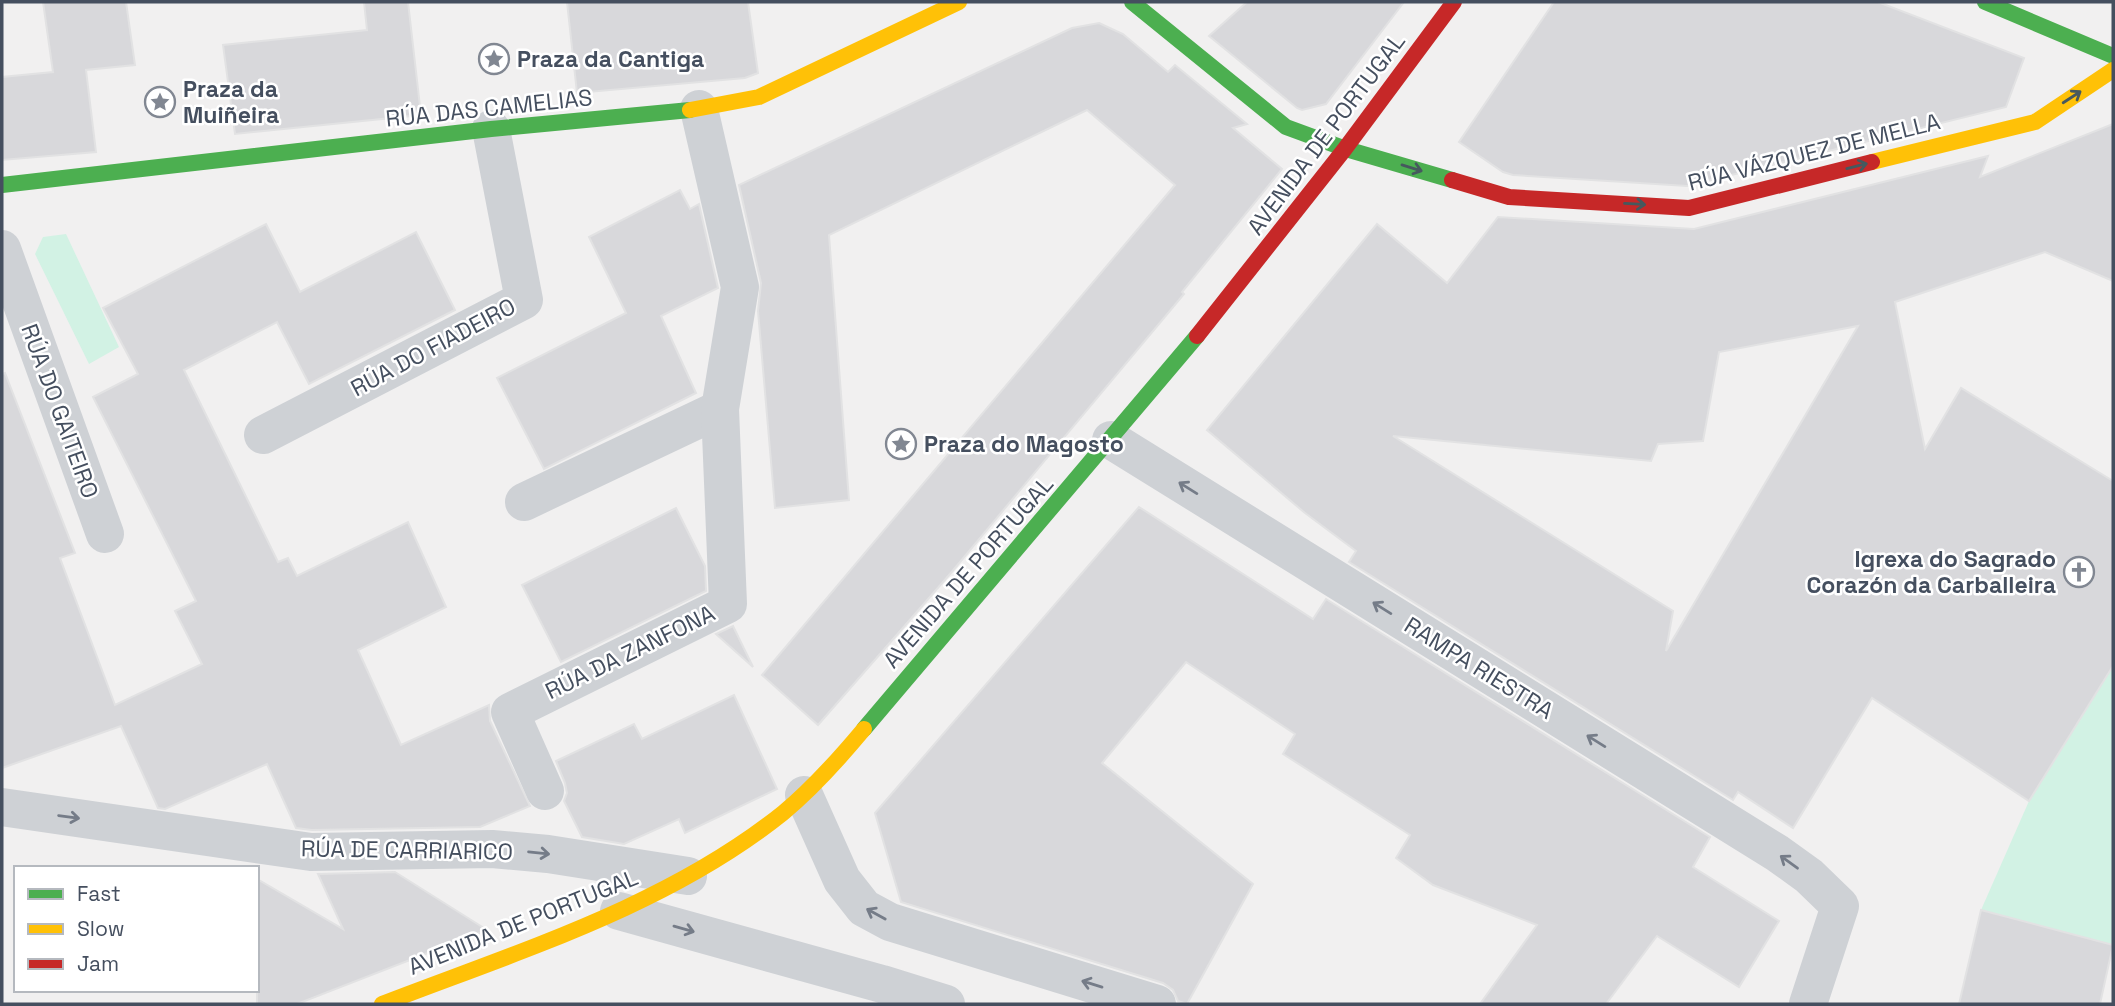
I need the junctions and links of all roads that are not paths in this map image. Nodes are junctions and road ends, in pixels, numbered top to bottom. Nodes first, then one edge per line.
1 (960, 2) edge
2 (1132, 2) edge
3 (1454, 2) edge
4 (1985, 2) edge
5 (2113, 56) edge
6 (2113, 70) edge
7 (699, 109) junction
8 (491, 129) junction
9 (1346, 149) junction
10 (2, 185) edge
11 (2, 249) edge
12 (720, 409) junction
13 (263, 435) dead end
14 (1111, 440) junction
15 (524, 502) dead end
16 (105, 534) dead end
17 (545, 791) dead end
18 (804, 795) junction
19 (2, 807) edge
20 (688, 876) junction
21 (619, 911) junction
22 (382, 1004) edge
23 (946, 1004) edge
24 (1157, 1004) edge
25 (1808, 1004) edge

1 - 7 street, RÚA DAS CAMELIAS
2 - 9 street
3 - 9 street, AVENIDA DE PORTUGAL
4 - 5 street
9 -> 6 street, RÚA VÁZQUEZ DE MELLA
7 - 8 street, RÚA DAS CAMELIAS
7 - 12 street, RÚA DA ZANFONA
8 - 10 street, RÚA DAS CAMELIAS
8 - 13 street, RÚA DO FIADEIRO
9 - 14 street, AVENIDA DE PORTUGAL
11 - 16 street, RÚA DO GAITEIRO
12 - 15 street
12 - 17 street, RÚA DA ZANFONA
14 - 18 street, AVENIDA DE PORTUGAL
25 -> 14 street, RAMPA RIESTRA
18 - 20 street, AVENIDA DE PORTUGAL
24 -> 18 street
19 -> 20 street, RÚA DE CARRIARICO
20 - 21 street, AVENIDA DE PORTUGAL
21 - 22 street, AVENIDA DE PORTUGAL
21 -> 23 street

